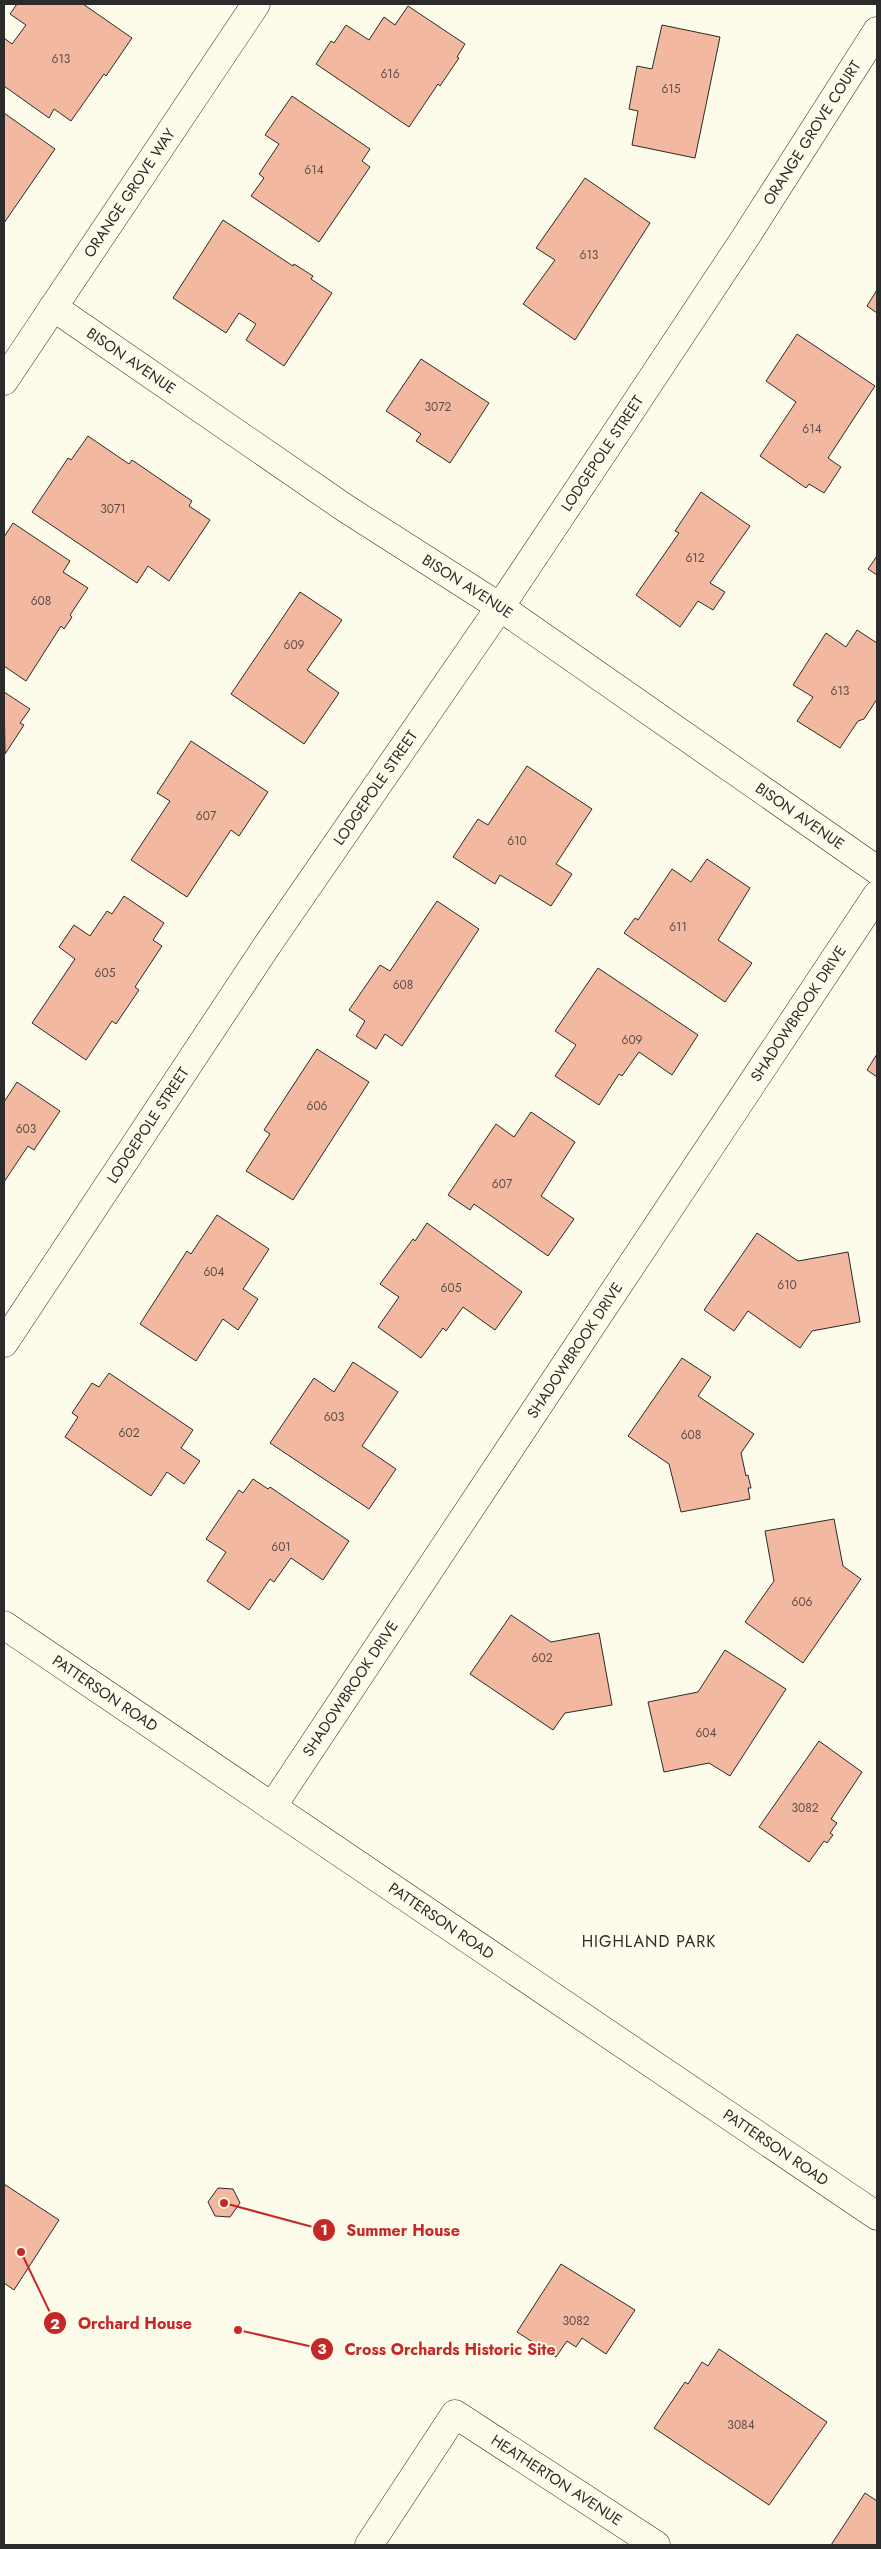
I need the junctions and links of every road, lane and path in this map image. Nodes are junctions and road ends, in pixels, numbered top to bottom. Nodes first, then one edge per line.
1 (256, 4) edge
2 (877, 31) edge
3 (747, 236) joint
4 (53, 307) junction
5 (4, 381) edge
6 (500, 607) junction
7 (877, 870) edge
8 (877, 895) edge
9 (4, 1343) edge
10 (4, 1625) edge
11 (272, 1807) junction
12 (877, 2216) edge
13 (369, 2545) edge
14 (656, 2545) edge

1 - 4 street, ORANGE GROVE WAY
2 - 3 street, ORANGE GROVE COURT
3 - 6 street, LODGEPOLE STREET
4 - 5 street, ORANGE GROVE WAY
4 - 6 street, BISON AVENUE
6 - 7 street, BISON AVENUE
6 - 9 street, LODGEPOLE STREET
8 - 11 street, SHADOWBROOK DRIVE
10 - 11 street, PATTERSON ROAD
11 - 12 street, PATTERSON ROAD
13 - 14 street, HEATHERTON AVENUE

